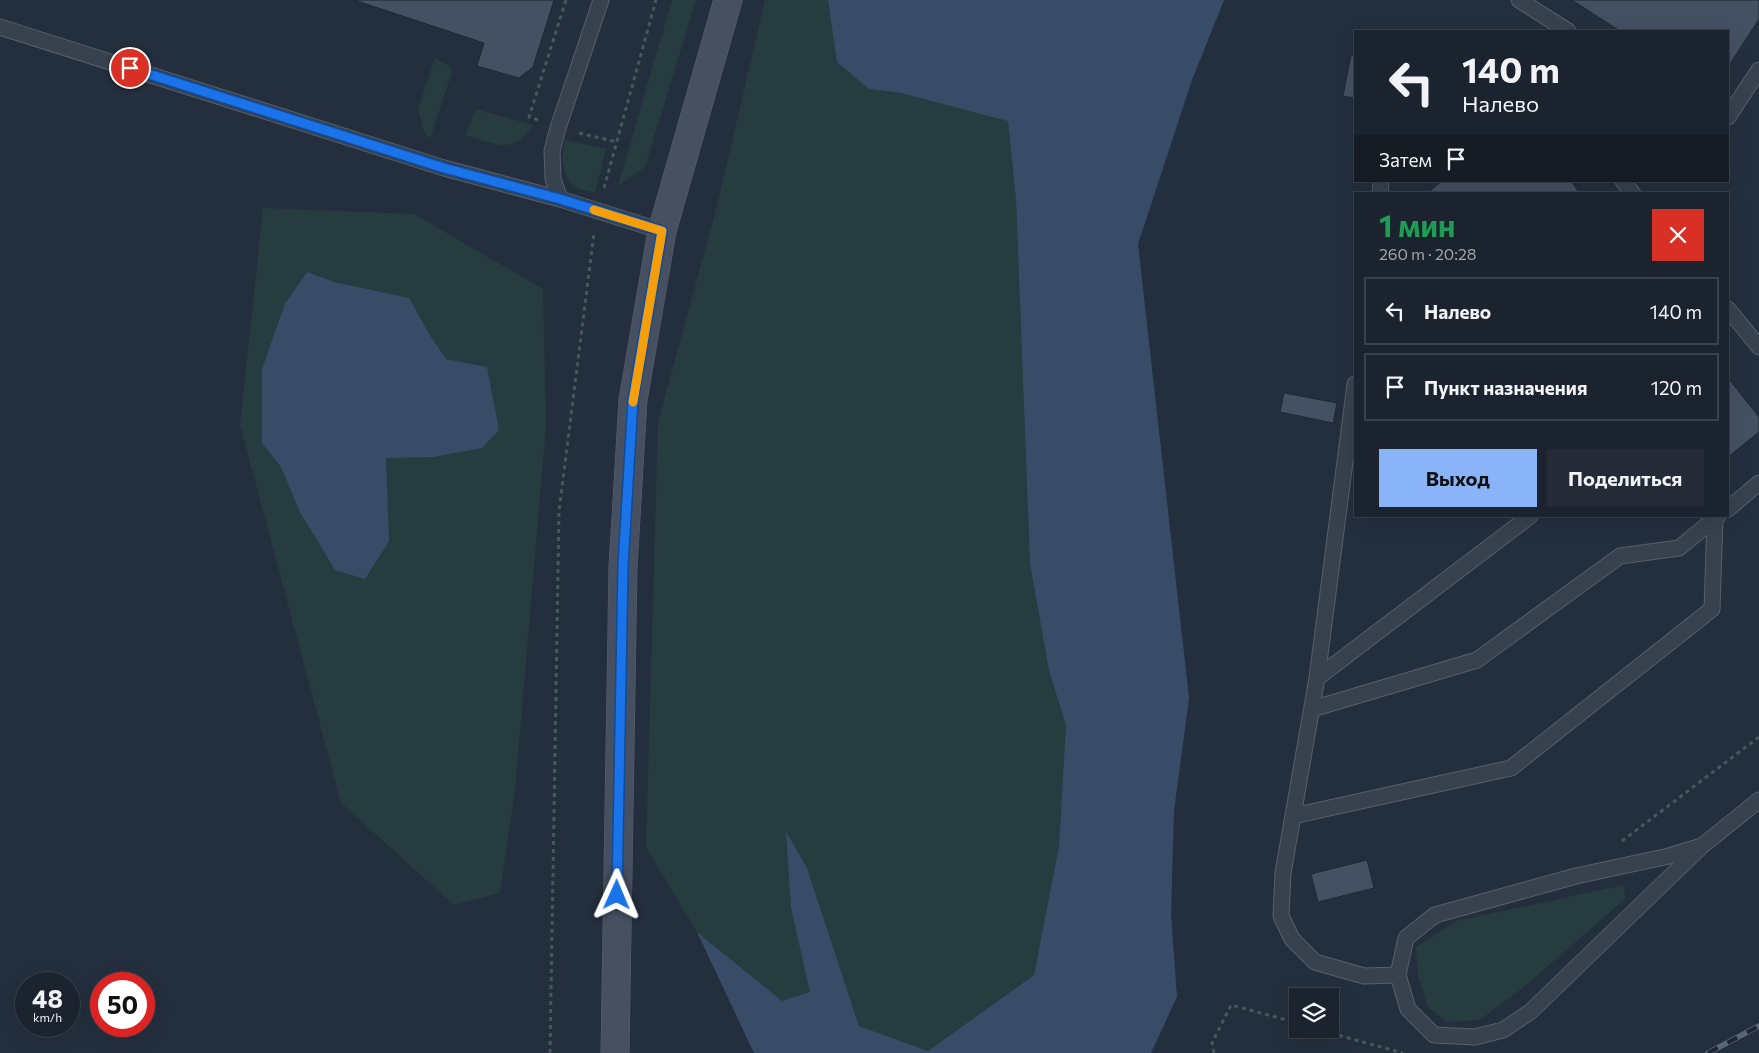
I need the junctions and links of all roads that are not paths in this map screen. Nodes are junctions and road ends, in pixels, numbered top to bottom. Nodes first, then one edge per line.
1 (601, 0) edge
2 (728, 0) edge
3 (1519, 0) edge
4 (0, 27) edge
5 (1566, 30) edge
6 (1759, 70) edge
7 (1729, 115) edge
8 (1624, 182) edge
9 (1631, 192) edge
10 (560, 199) junction
11 (662, 231) junction
12 (1729, 310) edge
13 (1759, 347) edge
14 (1354, 392) edge
15 (1759, 483) edge
16 (1729, 508) edge
17 (1529, 517) edge
18 (1717, 518) edge
19 (1316, 678) junction
20 (1312, 709) junction
21 (1759, 800) edge
22 (1293, 816) junction
23 (1702, 846) junction
24 (1398, 975) junction
25 (615, 1053) edge

1 - 10 lane
2 - 11 main road
3 - 5 lane
4 - 10 lane
6 - 7 lane
8 - 9 lane
10 - 11 lane
11 - 25 main road
12 - 13 lane
14 - 19 lane
15 - 16 lane
17 - 19 lane
18 - 20 lane
18 - 22 lane
19 - 20 lane
20 - 22 lane
21 - 23 lane
22 - 24 lane
23 - 24 lane
23 - 24 lane

